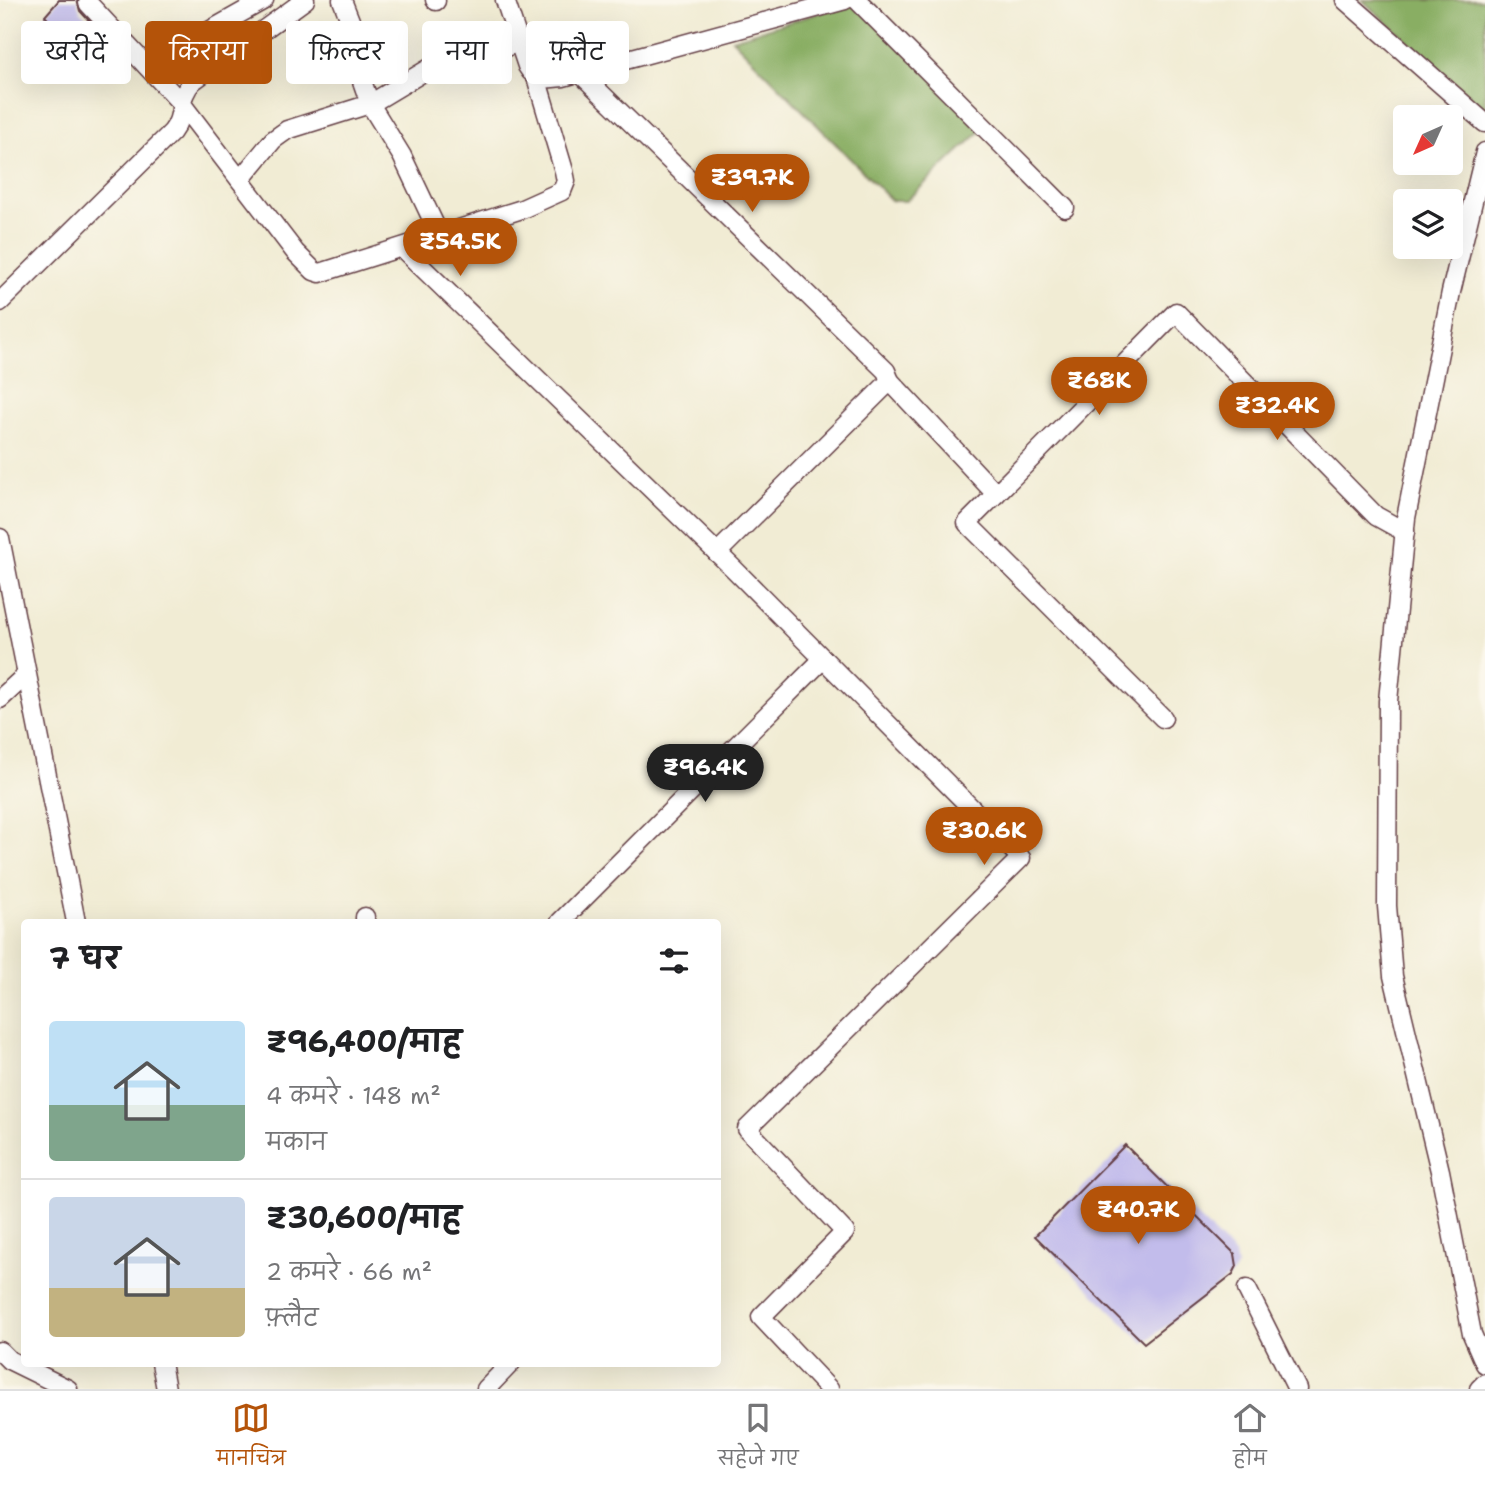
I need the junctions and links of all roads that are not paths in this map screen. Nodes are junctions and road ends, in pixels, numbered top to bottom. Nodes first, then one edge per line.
1 (264, 0) edge
2 (305, 0) edge
3 (342, 0) edge
4 (505, 0) edge
5 (845, 0) edge
6 (857, 0) edge
7 (1345, 0) edge
8 (88, 3) dead end
9 (227, 21) edge
10 (519, 43) junction
11 (629, 58) edge
12 (526, 63) edge
13 (145, 64) edge
14 (164, 84) edge
15 (538, 84) edge
16 (591, 84) edge
17 (181, 103) junction
18 (370, 104) junction
19 (1485, 123) edge
20 (1485, 152) edge
21 (240, 180) junction
22 (1065, 208) dead end
23 (440, 236) junction
24 (402, 248) junction
25 (0, 302) edge
26 (890, 381) junction
27 (996, 494) junction
28 (1405, 532) junction
29 (0, 538) edge
30 (718, 553) junction
31 (822, 659) junction
32 (26, 674) junction
33 (0, 699) edge
34 (1163, 718) dead end
35 (75, 919) edge
36 (563, 919) edge
37 (1247, 1289) dead end
38 (0, 1351) edge
39 (1485, 1364) edge
40 (21, 1366) edge
41 (23, 1367) edge
42 (162, 1367) edge
43 (507, 1367) edge
44 (1485, 1383) edge
45 (68, 1389) edge
46 (166, 1389) edge
47 (486, 1389) edge
48 (830, 1389) edge
49 (1297, 1389) edge
50 (1479, 1389) edge

1 - 9 street
2 - 17 street
3 - 18 street
4 - 10 street
5 - 11 street
6 - 22 street
7 - 19 street
8 - 13 street
10 - 12 street
10 - 18 street
14 - 17 street
15 - 23 street
16 - 26 street
17 - 21 street
17 - 25 street
18 - 21 street
18 - 23 street
20 - 28 street
21 - 24 street
23 - 24 street
24 - 30 street
26 - 27 street
26 - 30 street
27 - 28 street
27 - 34 street
28 - 39 street
29 - 32 street
30 - 31 street
31 - 36 street
31 - 48 street
32 - 33 street
32 - 35 street
37 - 49 street
38 - 40 street
41 - 45 street
42 - 46 street
43 - 47 street
44 - 50 street

